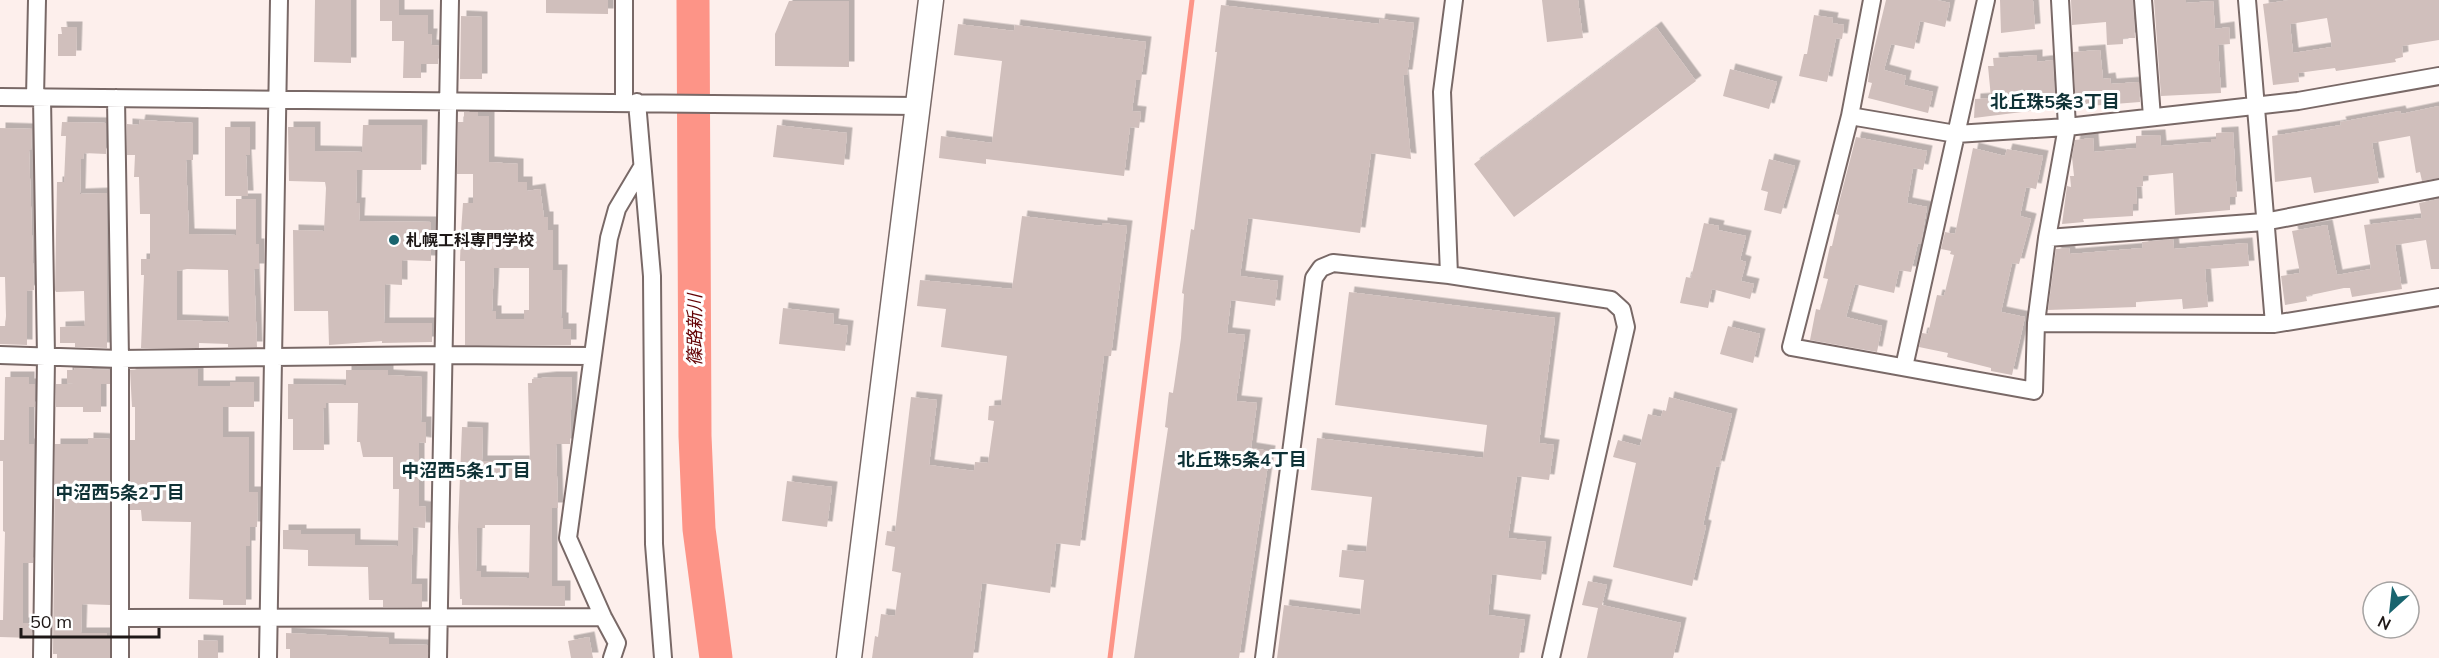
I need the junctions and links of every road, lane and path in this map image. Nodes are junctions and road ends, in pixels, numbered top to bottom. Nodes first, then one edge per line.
1 (37, 0) edge
2 (279, 0) edge
3 (450, 0) edge
4 (624, 0) edge
5 (931, 0) edge
6 (1454, 0) edge
7 (1872, 0) edge
8 (1986, 0) edge
9 (2060, 0) edge
10 (2143, 0) edge
11 (2247, 0) edge
12 (2439, 76) edge
13 (0, 97) edge
14 (38, 98) junction
15 (116, 98) junction
16 (277, 99) junction
17 (447, 101) junction
18 (630, 102) junction
19 (918, 106) junction
20 (2255, 106) junction
21 (1850, 116) junction
22 (2152, 117) junction
23 (2067, 127) junction
24 (1956, 134) junction
25 (642, 167) junction
26 (2439, 188) edge
27 (2264, 222) junction
28 (2047, 238) junction
29 (1449, 275) junction
30 (2439, 297) edge
31 (2036, 323) junction
32 (2274, 324) junction
33 (0, 355) edge
34 (443, 355) junction
35 (272, 356) junction
36 (592, 356) junction
37 (46, 357) junction
38 (120, 359) junction
39 (1904, 368) junction
40 (603, 617) junction
41 (120, 618) junction
42 (267, 618) junction
43 (438, 618) junction
44 (42, 658) edge
45 (120, 658) edge
46 (268, 658) edge
47 (438, 658) edge
48 (612, 658) edge
49 (663, 658) edge
50 (849, 658) edge
51 (1264, 658) edge
52 (1551, 658) edge

1 - 14 street
2 - 16 street
3 - 17 street
4 - 18 street
5 - 19 street
6 - 29 street
7 - 21 street
8 - 24 street
9 - 23 street
10 - 22 street
11 - 20 street
12 - 20 street
13 - 14 street
14 - 15 street
14 - 37 street
15 - 16 street
15 - 38 street
16 - 17 street
16 - 35 street
17 - 18 street
17 - 34 street
18 - 19 street
18 - 25 street
19 - 50 street
20 - 22 street
20 - 27 street
21 - 24 street
21 - 39 street
22 - 23 street
23 - 24 street
23 - 28 street
24 - 39 street
25 - 36 street
25 - 49 street
26 - 27 street
27 - 28 street
27 - 32 street
28 - 31 street
29 - 51 street
29 - 52 street
30 - 32 street
31 - 32 street
31 - 39 street
33 - 37 street
34 - 35 street
34 - 36 street
34 - 43 street
35 - 38 street
35 - 42 street
36 - 40 street
37 - 38 street
37 - 44 street
38 - 41 street
40 - 43 street
40 - 48 street
41 - 42 street
41 - 45 street
42 - 43 street
42 - 46 street
43 - 47 street

